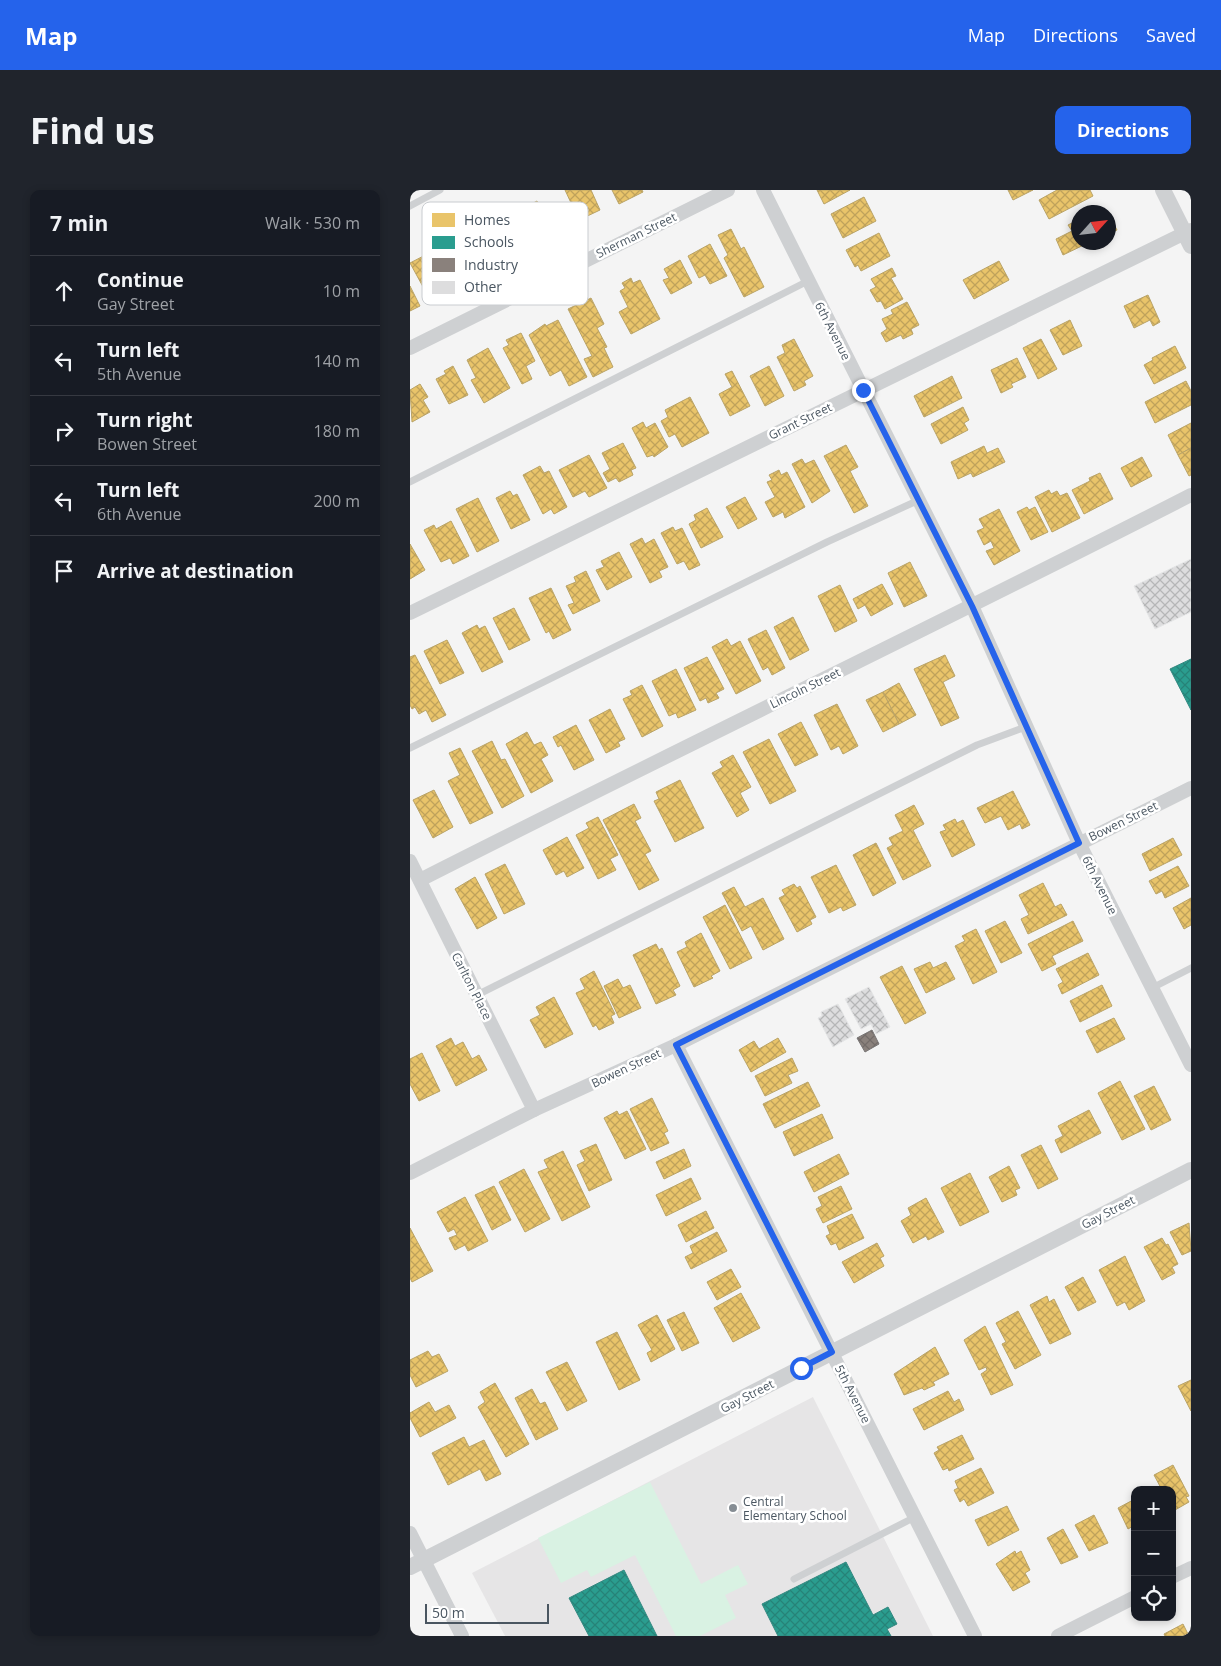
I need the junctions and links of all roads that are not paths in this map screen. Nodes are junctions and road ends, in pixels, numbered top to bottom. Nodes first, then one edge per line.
1 (440, 190) edge
2 (728, 190) edge
3 (762, 190) edge
4 (1163, 190) edge
5 (410, 206) edge
6 (1189, 237) edge
7 (588, 260) edge
8 (808, 281) junction
9 (497, 305) edge
10 (410, 348) edge
11 (863, 390) junction
12 (410, 482) edge
13 (1191, 495) edge
14 (919, 500) junction
15 (972, 606) junction
16 (410, 613) edge
17 (1028, 726) junction
18 (410, 748) edge
19 (1191, 788) edge
20 (1079, 843) junction
21 (410, 861) edge
22 (420, 880) junction
23 (1191, 968) edge
24 (1152, 988) junction
25 (477, 995) junction
26 (676, 1045) junction
27 (1191, 1065) edge
28 (534, 1110) junction
29 (1191, 1170) edge
30 (410, 1173) edge
31 (832, 1352) junction
32 (915, 1517) junction
33 (410, 1533) edge
34 (417, 1564) edge
35 (1191, 1568) edge
36 (1174, 1576) edge
37 (794, 1578) dead end
38 (1131, 1599) edge
39 (462, 1636) edge
40 (975, 1636) edge
41 (1058, 1636) edge

1 - 5 lane
2 - 7 street, Sherman Street
3 - 8 street, 6th Avenue
4 - 6 street
6 - 11 street, Grant Street
8 - 11 street, 6th Avenue
8 - 12 lane
9 - 10 street, Sherman Street
11 - 14 street, 6th Avenue
11 - 16 street, Grant Street
13 - 15 street, Lincoln Street
14 - 15 street, 6th Avenue
14 - 18 lane
15 - 17 street, 6th Avenue
15 - 22 street, Lincoln Street
17 - 20 street, 6th Avenue
17 - 25 lane
19 - 20 street, Bowen Street
20 - 24 street, 6th Avenue
20 - 26 street, Bowen Street
21 - 22 street, Carlton Place
22 - 25 street, Carlton Place
23 - 24 lane
24 - 27 street, 6th Avenue
25 - 28 street, Carlton Place
26 - 28 street, Bowen Street
26 - 31 street, 5th Avenue
28 - 30 street, Bowen Street
29 - 31 street, Gay Street
31 - 32 street, 5th Avenue
31 - 34 street, Gay Street
32 - 37 lane
32 - 40 street, 5th Avenue
33 - 34 street
34 - 39 street
35 - 36 street
38 - 41 street

